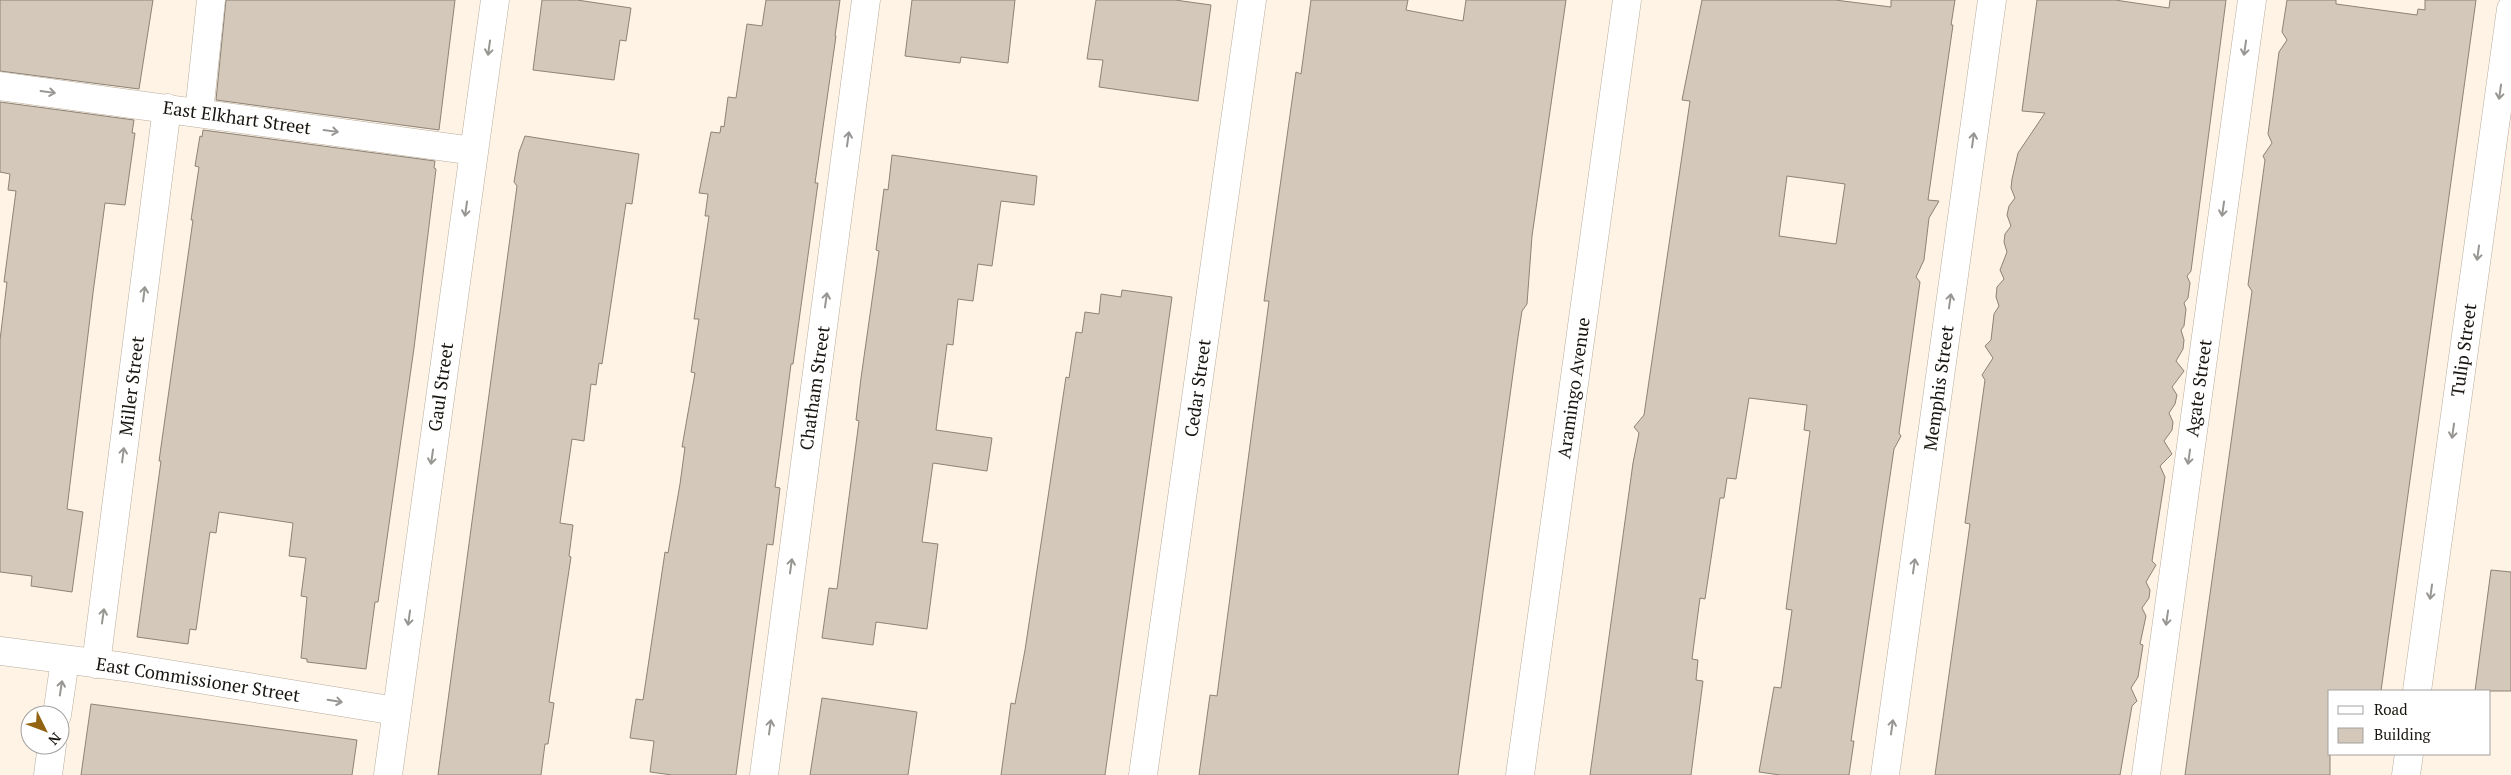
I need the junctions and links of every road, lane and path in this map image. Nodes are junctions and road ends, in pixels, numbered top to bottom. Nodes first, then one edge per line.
1 (211, 0) edge
2 (495, 0) edge
3 (866, 0) edge
4 (1252, 0) edge
5 (1627, 0) edge
6 (1992, 0) edge
7 (2252, 0) edge
8 (2511, 9) edge
9 (0, 86) edge
10 (167, 108) junction
11 (199, 113) junction
12 (474, 151) junction
13 (0, 651) edge
14 (66, 660) junction
15 (96, 664) junction
16 (2417, 690) edge
17 (59, 705) edge
18 (396, 711) junction
19 (51, 755) edge
20 (2409, 755) edge
21 (48, 775) edge
22 (388, 775) edge
23 (764, 775) edge
24 (1143, 775) edge
25 (1520, 775) edge
26 (1885, 775) edge
27 (2146, 775) edge
28 (2406, 775) edge

1 - 11 street
2 -> 12 street, Gaul Street
23 -> 3 street, Chatham Street
4 - 24 street, Cedar Street
5 - 25 street, Aramingo Avenue
26 -> 6 street, Memphis Street
7 -> 27 street, Agate Street
8 -> 16 street, Tulip Street
9 -> 10 street, East Elkhart Street
10 - 11 street, East Elkhart Street
15 -> 10 street, Miller Street
11 -> 12 street, East Elkhart Street
12 -> 18 street, Gaul Street
13 - 14 street, East Commissioner Street
14 - 15 street, East Commissioner Street
17 -> 14 street
15 -> 18 street, East Commissioner Street
18 - 22 street, Gaul Street
19 - 21 street
20 - 28 street

